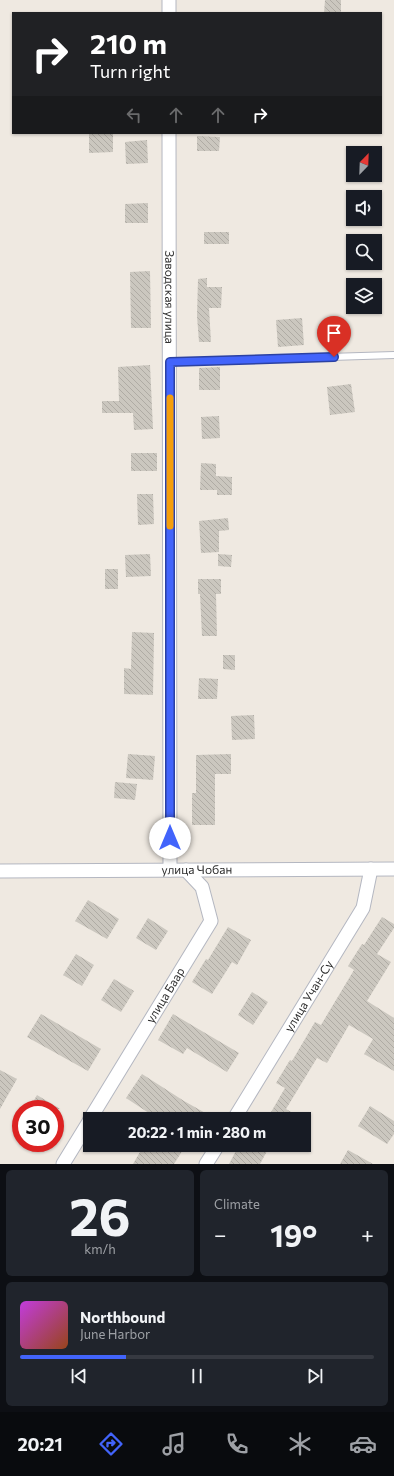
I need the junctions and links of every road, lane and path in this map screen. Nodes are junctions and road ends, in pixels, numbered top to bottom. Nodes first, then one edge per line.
1 (169, 0) edge
2 (169, 12) edge
3 (169, 134) edge
4 (394, 355) edge
5 (170, 362) junction
6 (371, 869) junction
7 (394, 869) edge
8 (170, 870) junction
9 (186, 870) junction
10 (0, 871) edge
11 (94, 1112) edge
12 (238, 1112) edge
13 (83, 1131) edge
14 (214, 1152) edge
15 (63, 1164) edge
16 (206, 1164) edge

1 - 2 street
3 - 5 street, Заводская улица
4 - 5 lane
5 - 8 street, Заводская улица
6 - 7 street, улица Чобан
6 - 9 street, улица Чобан
6 - 12 street, улица Учан-Су
8 - 9 street, улица Чобан
8 - 10 street, улица Чобан
9 - 11 street, улица Баар
13 - 15 street, улица Баар
14 - 16 street

